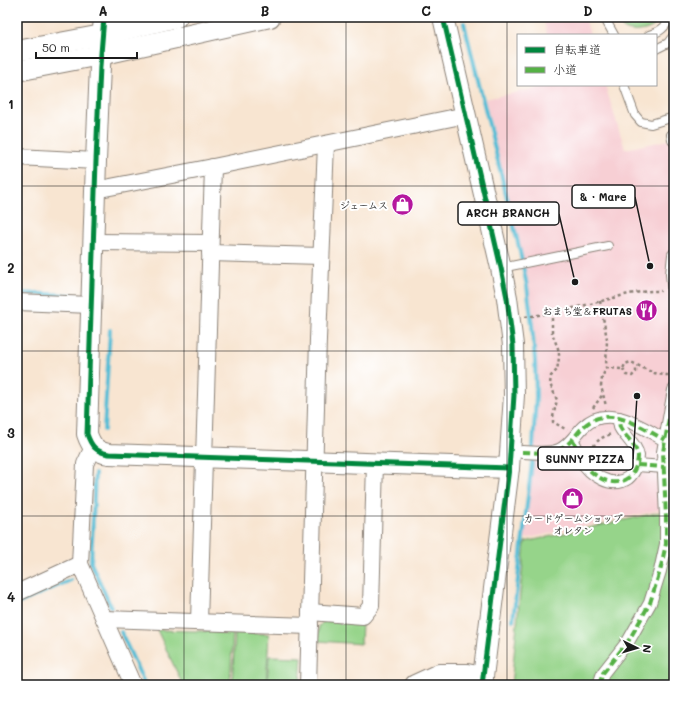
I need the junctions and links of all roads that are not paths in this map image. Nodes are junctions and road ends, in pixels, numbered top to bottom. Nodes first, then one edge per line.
1 (177, 17) edge
2 (270, 17) edge
3 (443, 17) edge
4 (604, 17) edge
5 (610, 17) edge
6 (670, 17) edge
7 (103, 26) edge
8 (613, 32) edge
9 (652, 34) edge
10 (674, 35) edge
11 (657, 48) edge
12 (17, 51) edge
13 (100, 55) junction
14 (17, 71) edge
15 (624, 86) edge
16 (466, 115) junction
17 (674, 117) edge
18 (326, 144) junction
19 (17, 157) edge
20 (96, 161) junction
21 (213, 168) junction
22 (95, 190) junction
23 (94, 242) junction
24 (608, 246) dead end
25 (210, 248) junction
26 (674, 255) edge
27 (321, 256) junction
28 (501, 268) junction
29 (674, 292) edge
30 (17, 302) edge
31 (91, 305) junction
32 (674, 390) edge
33 (614, 417) junction
34 (574, 439) junction
35 (664, 440) junction
36 (93, 447) junction
37 (529, 452) dead end
38 (204, 457) junction
39 (315, 462) junction
40 (376, 463) junction
41 (637, 465) junction
42 (664, 467) junction
43 (509, 468) junction
44 (80, 564) junction
45 (17, 593) edge
46 (104, 619) junction
47 (310, 619) junction
48 (199, 622) junction
49 (483, 681) edge
50 (132, 685) edge
51 (308, 685) edge
52 (415, 685) edge
53 (599, 685) edge

1 - 7 street
2 - 13 street
3 - 16 street
4 - 8 lane
5 - 8 lane
6 - 9 lane
7 - 12 street
7 - 13 street
10 - 11 lane
13 - 14 street
13 - 20 street
15 - 17 lane
16 - 18 street
16 - 28 street
18 - 21 street
18 - 27 street
19 - 20 street
20 - 22 street
21 - 22 street
21 - 25 street
22 - 23 street
23 - 25 street
23 - 31 street
24 - 28 lane
25 - 27 street
25 - 38 street
26 - 29 street
27 - 39 street
28 - 43 street
30 - 31 street
31 - 36 street
32 - 35 street
33 - 34 street
33 - 35 street
33 - 41 street
34 - 37 street
34 - 41 street
35 - 42 street
36 - 38 street
36 - 44 street
38 - 39 street
38 - 48 street
39 - 40 street
39 - 47 street
40 - 43 street
40 - 47 street
41 - 42 street
42 - 53 street
43 - 49 street
44 - 45 street
44 - 46 street
46 - 48 street
46 - 50 street
47 - 48 street
47 - 51 street
49 - 52 street

